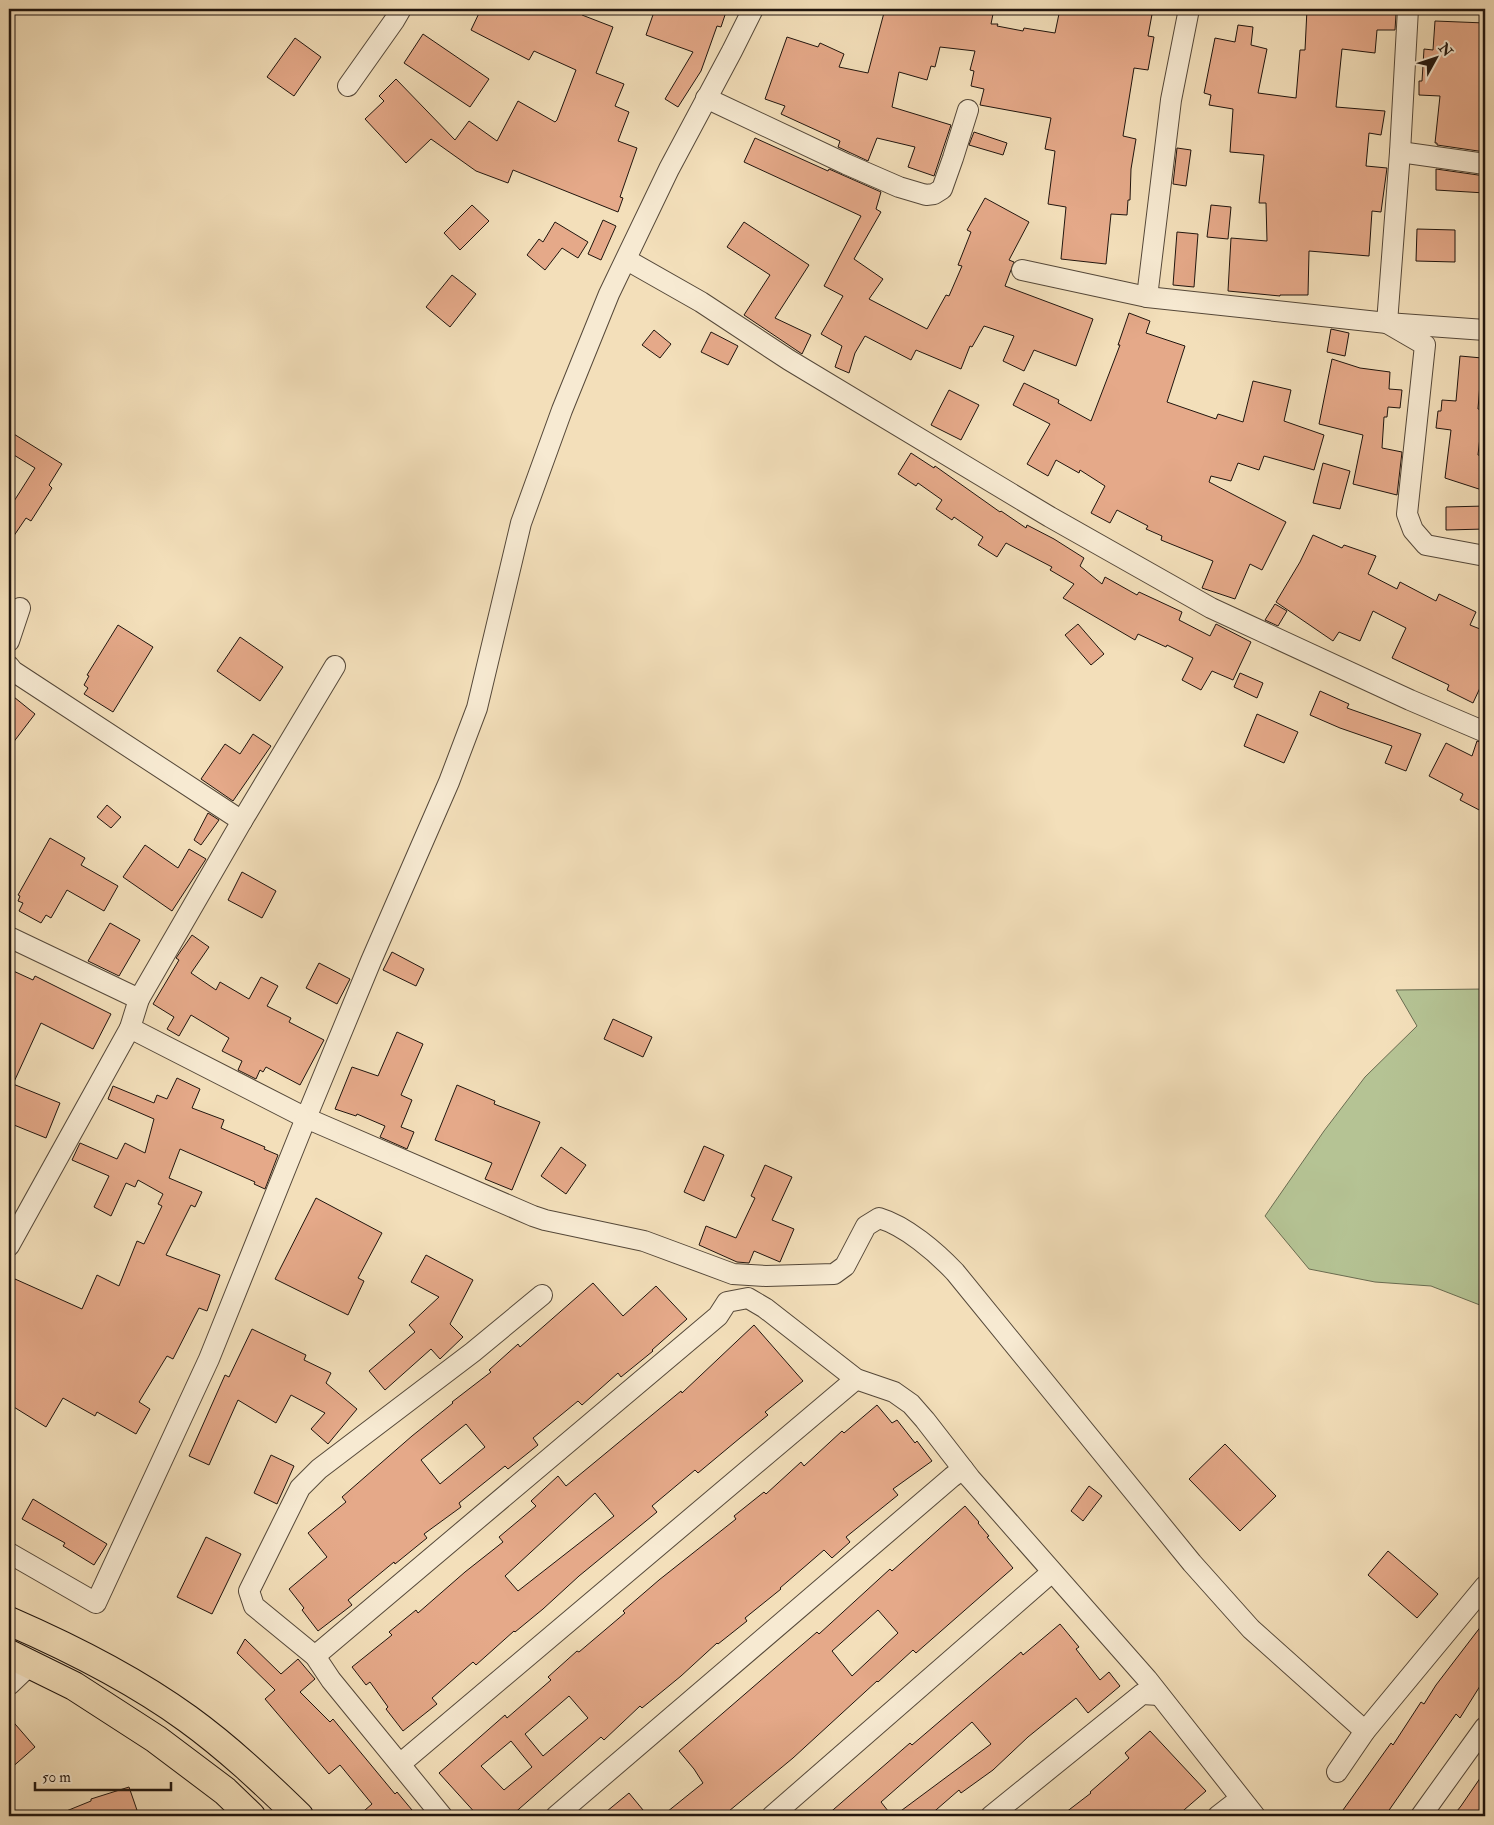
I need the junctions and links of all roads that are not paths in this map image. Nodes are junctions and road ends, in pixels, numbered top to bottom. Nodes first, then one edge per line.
1 (401, 9) edge
2 (753, 9) edge
3 (1189, 9) edge
4 (1408, 9) edge
5 (348, 86) dead end
6 (706, 98) junction
7 (968, 110) dead end
8 (1400, 152) junction
9 (1485, 164) edge
10 (627, 260) junction
11 (1022, 270) dead end
12 (1147, 297) junction
13 (1387, 323) junction
14 (1485, 330) edge
15 (1485, 556) edge
16 (20, 608) dead end
17 (9, 641) edge
18 (9, 666) edge
19 (335, 666) dead end
20 (1485, 732) edge
21 (242, 821) junction
22 (9, 937) edge
23 (139, 999) junction
24 (130, 1028) junction
25 (306, 1118) junction
26 (9, 1246) edge
27 (542, 1295) dead end
28 (856, 1379) junction
29 (963, 1469) junction
30 (9, 1553) edge
31 (1052, 1572) junction
32 (1485, 1586) edge
33 (9, 1621) edge
34 (315, 1656) junction
35 (20, 1659) edge
36 (9, 1685) edge
37 (1159, 1695) junction
38 (1485, 1727) edge
39 (1366, 1730) junction
40 (400, 1764) junction
41 (1337, 1772) dead end
42 (1240, 1799) junction
43 (251, 1816) edge
44 (299, 1816) edge
45 (442, 1816) edge
46 (556, 1816) edge
47 (772, 1816) edge
48 (991, 1816) edge
49 (1218, 1816) edge
50 (1255, 1816) edge
51 (1421, 1816) edge

1 - 5 street
2 - 6 street
3 - 12 street
4 - 8 street
6 - 7 street
6 - 10 street
8 - 9 street
8 - 13 street
10 - 20 street
10 - 25 street
11 - 12 street
12 - 13 street
13 - 14 street
13 - 15 street
16 - 17 street
18 - 21 street
19 - 21 street
21 - 23 street
22 - 23 street
23 - 24 street
24 - 25 street
24 - 26 street
25 - 30 street
25 - 39 street
27 - 34 street
28 - 29 street
28 - 34 street
28 - 40 street
29 - 31 street
29 - 46 street
31 - 37 street
31 - 47 street
32 - 39 street
33 - 44 main road
34 - 40 street
35 - 36 street
35 - 43 main road
37 - 42 street
37 - 48 street
38 - 51 street
39 - 41 street
40 - 45 street
42 - 49 street
42 - 50 street

